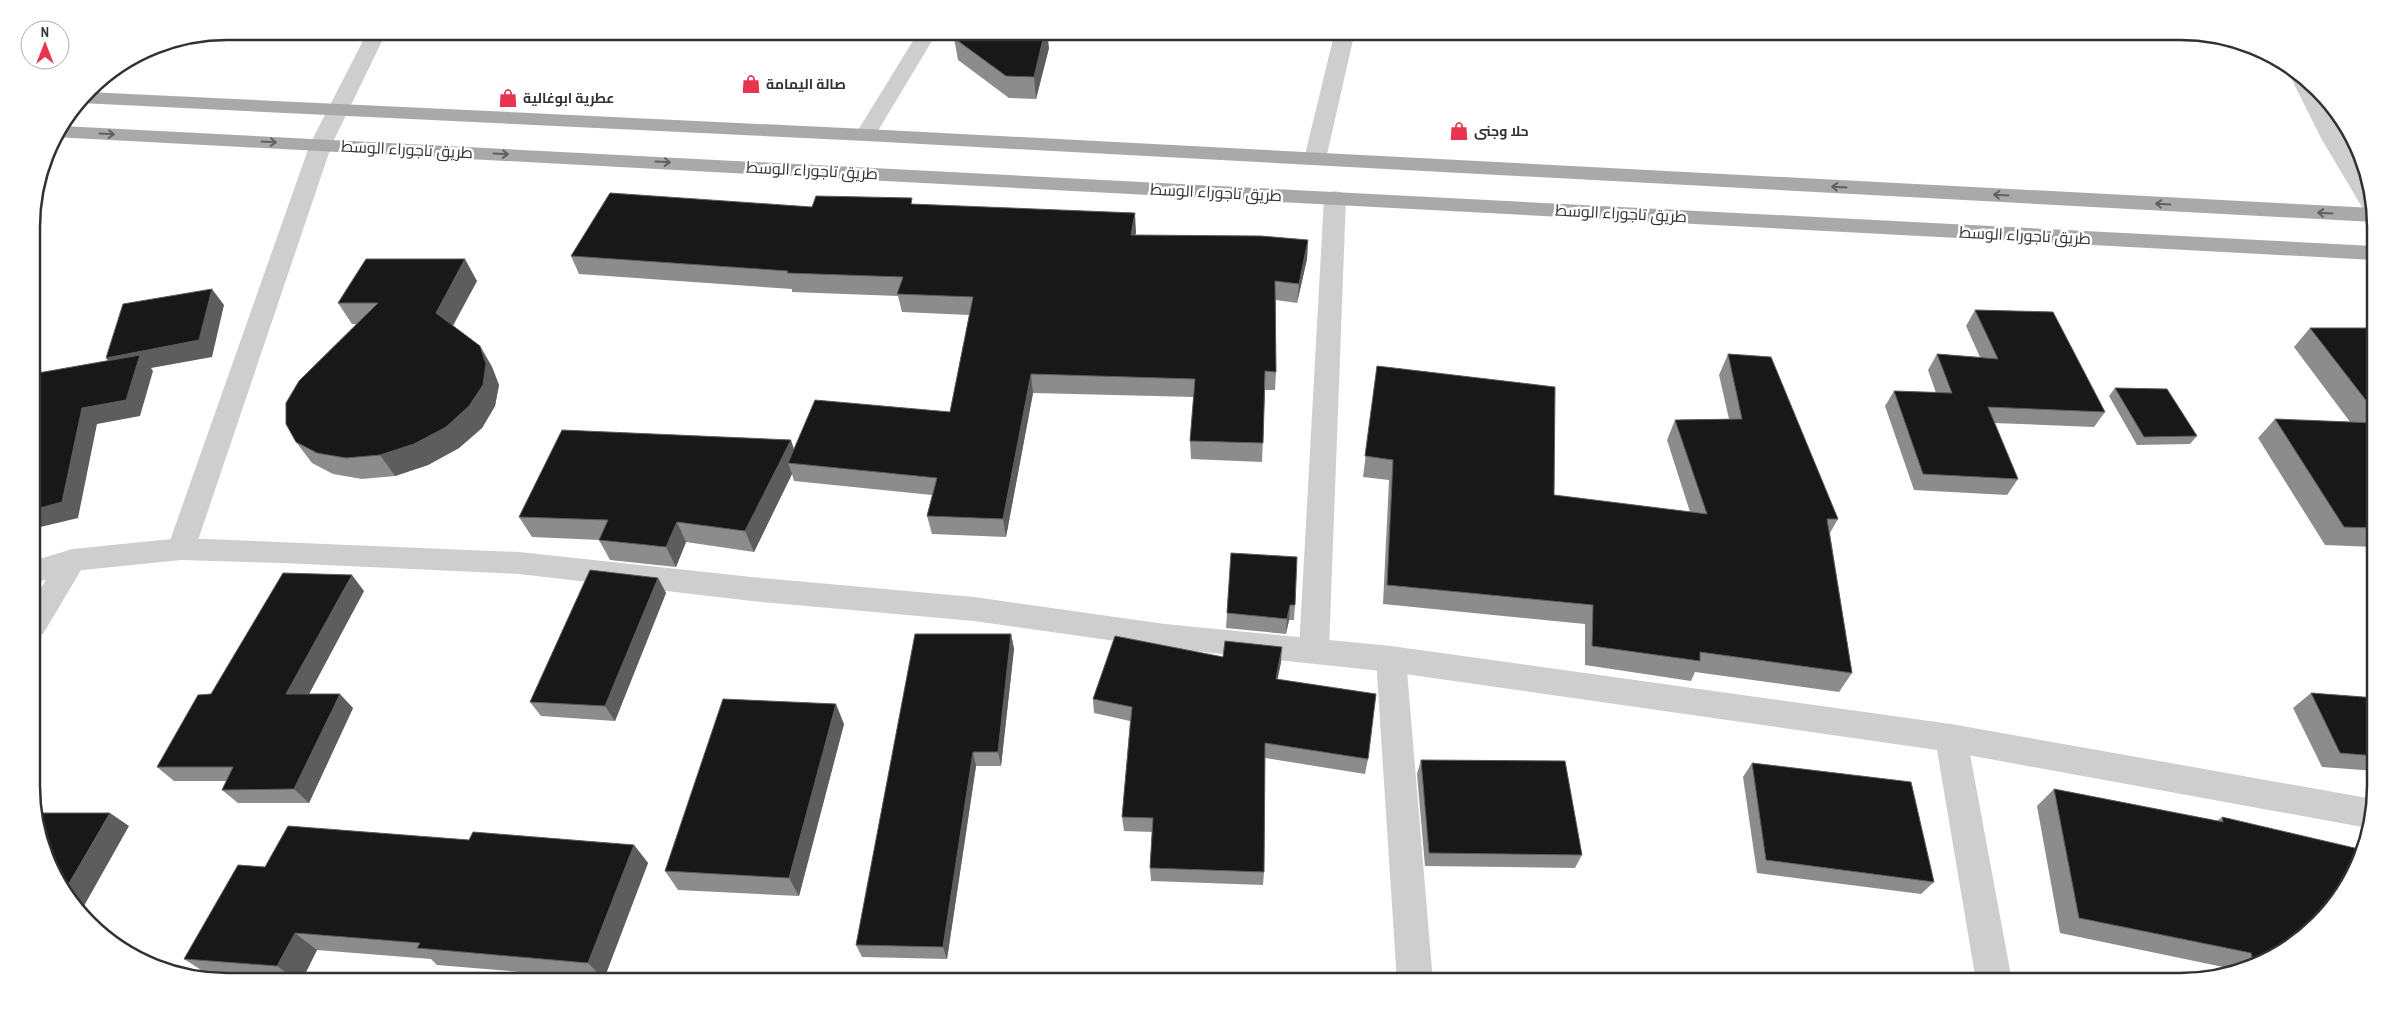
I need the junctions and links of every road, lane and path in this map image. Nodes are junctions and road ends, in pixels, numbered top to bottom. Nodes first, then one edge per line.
1 (373, 40) edge
2 (924, 40) edge
3 (1343, 40) edge
4 (2308, 91) edge
5 (92, 98) edge
6 (336, 111) junction
7 (65, 132) edge
8 (866, 135) junction
9 (321, 144) junction
10 (1315, 159) junction
11 (2363, 191) edge
12 (1335, 198) junction
13 (2367, 215) edge
14 (2367, 253) edge
15 (181, 549) junction
16 (73, 560) junction
17 (40, 570) edge
18 (40, 613) edge
19 (1314, 650) junction
20 (1391, 659) junction
21 (1951, 738) junction
22 (2365, 813) edge
23 (1414, 973) edge
24 (1993, 973) edge

1 - 6 street
2 - 8 street
3 - 10 street
4 - 11 street
5 - 6 main road
6 - 8 main road
6 - 9 street
7 -> 9 main road, طريق تاجوراء الوسط
8 - 10 main road
9 -> 12 main road, طريق تاجوراء الوسط
9 - 15 street
13 -> 10 main road
12 - 14 main road, طريق تاجوراء الوسط
12 - 19 street
15 - 16 street
15 - 19 street
16 - 17 street
16 - 18 street
19 - 20 street
20 - 21 street
20 - 23 street
21 - 22 street
21 - 24 street

